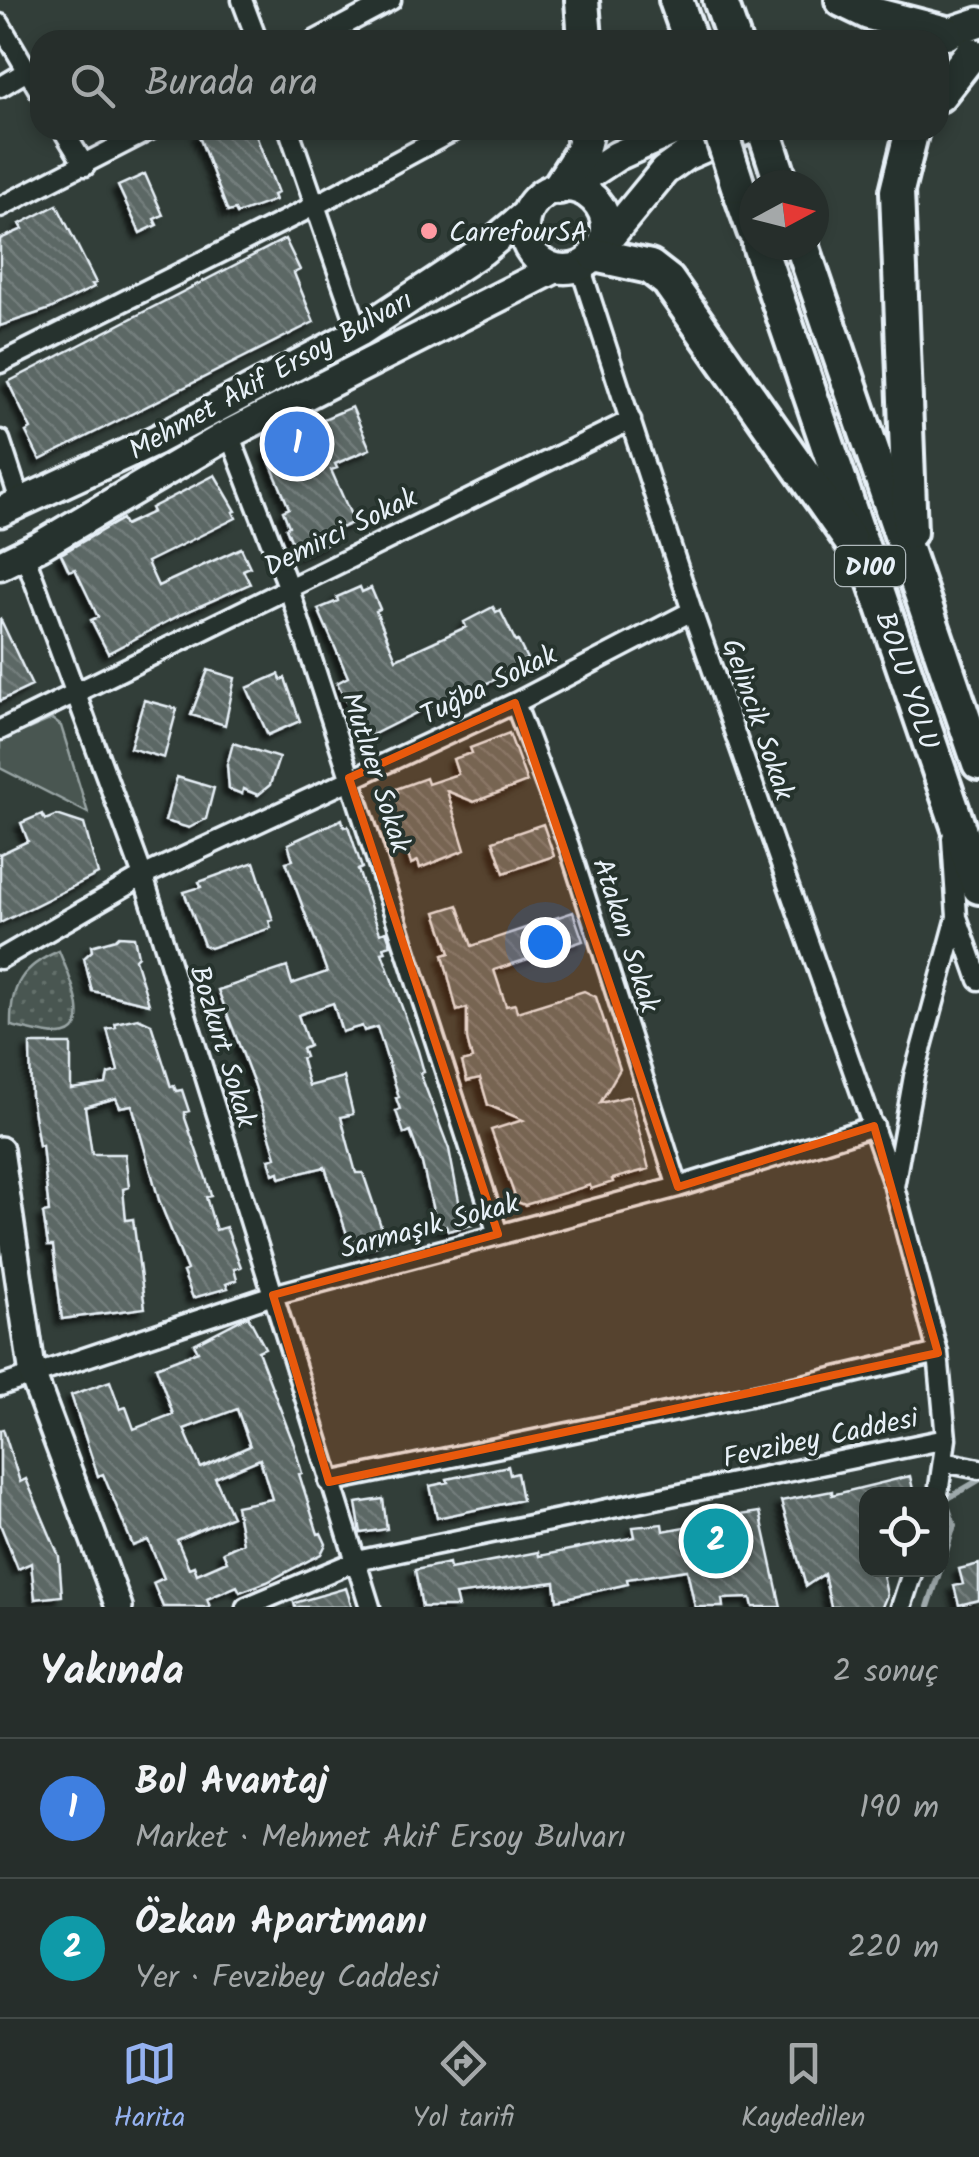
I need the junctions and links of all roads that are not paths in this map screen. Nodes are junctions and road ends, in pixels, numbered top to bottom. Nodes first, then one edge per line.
1 (242, 0) edge
2 (391, 0) edge
3 (582, 0) edge
4 (676, 0) edge
5 (720, 0) edge
6 (842, 0) edge
7 (979, 22) edge
8 (0, 24) edge
9 (252, 30) edge
10 (335, 30) edge
11 (584, 30) edge
12 (686, 30) edge
13 (730, 30) edge
14 (908, 30) edge
15 (952, 49) edge
16 (28, 71) junction
17 (30, 74) edge
18 (0, 87) edge
19 (69, 140) edge
20 (132, 140) edge
21 (293, 140) edge
22 (436, 140) edge
23 (585, 140) edge
24 (653, 140) edge
25 (722, 140) edge
26 (723, 140) edge
27 (767, 140) edge
28 (910, 140) edge
29 (84, 166) junction
30 (776, 170) edge
31 (564, 187) junction
32 (739, 189) edge
33 (316, 205) junction
34 (0, 208) edge
35 (526, 214) junction
36 (482, 251) junction
37 (583, 260) junction
38 (764, 260) edge
39 (807, 260) edge
40 (510, 289) junction
41 (358, 332) junction
42 (0, 363) edge
43 (631, 420) junction
44 (228, 434) junction
45 (0, 440) edge
46 (10, 506) edge
47 (28, 552) junction
48 (0, 564) edge
49 (911, 566) junction
50 (872, 570) junction
51 (288, 586) junction
52 (692, 611) junction
53 (74, 694) junction
54 (515, 703) junction
55 (0, 730) edge
56 (979, 762) edge
57 (350, 778) junction
58 (949, 798) junction
59 (143, 876) junction
60 (979, 887) edge
61 (957, 917) junction
62 (0, 960) edge
63 (979, 980) edge
64 (874, 1126) junction
65 (0, 1150) edge
66 (678, 1187) junction
67 (894, 1187) junction
68 (498, 1234) junction
69 (273, 1295) junction
70 (938, 1352) junction
71 (33, 1376) junction
72 (0, 1386) edge
73 (946, 1439) junction
74 (944, 1462) junction
75 (979, 1469) edge
76 (329, 1482) junction
77 (939, 1487) edge
78 (356, 1561) junction
79 (912, 1577) edge
80 (120, 1607) edge
81 (246, 1607) edge
82 (370, 1607) edge
83 (901, 1607) edge

1 - 9 street
2 - 10 street
3 - 11 highway
4 - 12 highway
5 - 13 highway
6 - 14 highway
7 - 15 main road
8 - 16 street
16 - 17 street
16 - 18 street
19 - 29 street
20 - 29 street
21 - 33 street
22 - 33 street
23 - 31 highway
24 - 31 main road
25 - 37 main road
26 - 32 highway, bridge
27 - 30 highway
28 - 49 highway
29 - 34 street
31 - 35 main road
31 - 37 main road
33 - 41 street
33 - 42 street
35 - 36 main road, Mehmet Akif Ersoy Bulvarı
35 - 37 main road
36 - 40 main road
36 - 41 main road, Mehmet Akif Ersoy Bulvarı
37 - 40 main road, Mehmet Akif Ersoy Bulvarı
37 - 43 street, Gelincik Sokak
37 - 50 highway
38 - 50 highway, BOLU YOLU / D100
39 - 49 highway, D100
40 - 44 main road, Mehmet Akif Ersoy Bulvarı
41 - 46 main road, Mehmet Akif Ersoy Bulvarı
43 - 51 street, Demirci Sokak
43 - 52 street, Gelincik Sokak
44 - 47 main road, Mehmet Akif Ersoy Bulvarı
44 - 51 street, Mutluer Sokak
45 - 46 street
47 - 48 main road, Mehmet Akif Ersoy Bulvarı
47 - 53 street, Bozkurt Sokak
49 - 56 highway, D100
50 - 58 highway, BOLU YOLU / D100
51 - 53 street, Demirci Sokak
51 - 57 street, Mutluer Sokak
52 - 54 street, Tuğba Sokak
52 - 64 street, Gelincik Sokak
53 - 55 street, Demirci Sokak
53 - 59 street, Bozkurt Sokak
54 - 57 street, Tuğba Sokak
54 - 66 street, Atakan Sokak
57 - 59 street, Tuğba Sokak
57 - 68 street, Mutluer Sokak
58 - 60 highway, BOLU YOLU / D100
58 - 61 street
59 - 62 street, Tuğba Sokak
59 - 69 street, Bozkurt Sokak
61 - 63 street
61 - 67 street, Fevzibey Caddesi
64 - 66 street, Sarmaşık Sokak
64 - 67 street, Gelincik Sokak
65 - 71 main road
66 - 68 street, Sarmaşık Sokak
67 - 70 street, Fevzibey Caddesi
68 - 69 street, Sarmaşık Sokak
69 - 71 street, Sarmaşık Sokak
69 - 76 street, Bozkurt Sokak
70 - 73 street, Fevzibey Caddesi
70 - 76 street
71 - 72 street, Sarmaşık Sokak
71 - 80 main road
73 - 74 street
73 - 78 street, Fevzibey Caddesi
74 - 75 street
74 - 77 street
76 - 78 street, Bozkurt Sokak
78 - 81 street, Fevzibey Caddesi
78 - 82 street, Bozkurt Sokak
79 - 83 street

